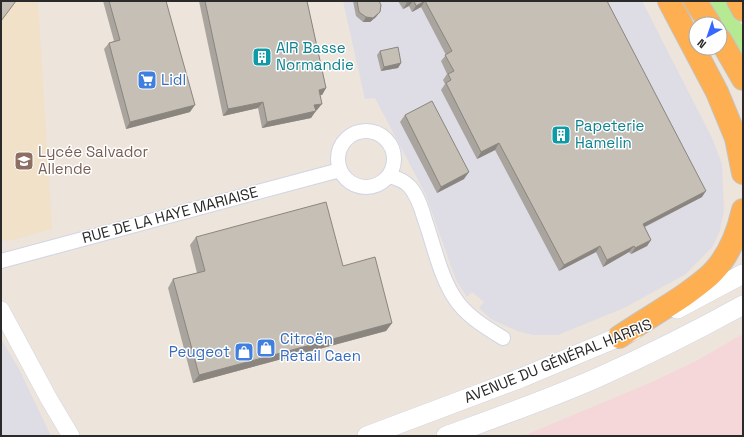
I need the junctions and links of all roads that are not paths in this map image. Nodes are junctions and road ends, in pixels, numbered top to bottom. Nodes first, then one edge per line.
1 (669, 1) edge
2 (697, 1) edge
3 (738, 1) edge
4 (743, 10) edge
5 (706, 16) edge
6 (728, 53) edge
7 (743, 79) edge
8 (340, 170) junction
9 (743, 173) edge
10 (389, 176) junction
11 (743, 210) edge
12 (1, 261) edge
13 (743, 274) edge
14 (743, 305) edge
15 (1, 310) edge
16 (619, 337) junction
17 (503, 338) dead end
18 (49, 399) junction
19 (60, 436) edge
20 (71, 436) edge
21 (367, 436) edge
22 (446, 436) edge

1 - 9 highway
2 - 5 highway
3 - 4 highway
6 - 7 highway
8 - 10 street
8 - 10 street
8 - 12 street, RUE DE LA HAYE MARIAISE
10 - 17 street
11 - 16 highway
13 - 16 main road, AVENUE DU GÉNÉRAL HARRIS
14 - 22 main road, AVENUE DU GÉNÉRAL HARRIS
15 - 18 street
16 - 21 main road, AVENUE DU GÉNÉRAL HARRIS
18 - 19 street
18 - 20 street

